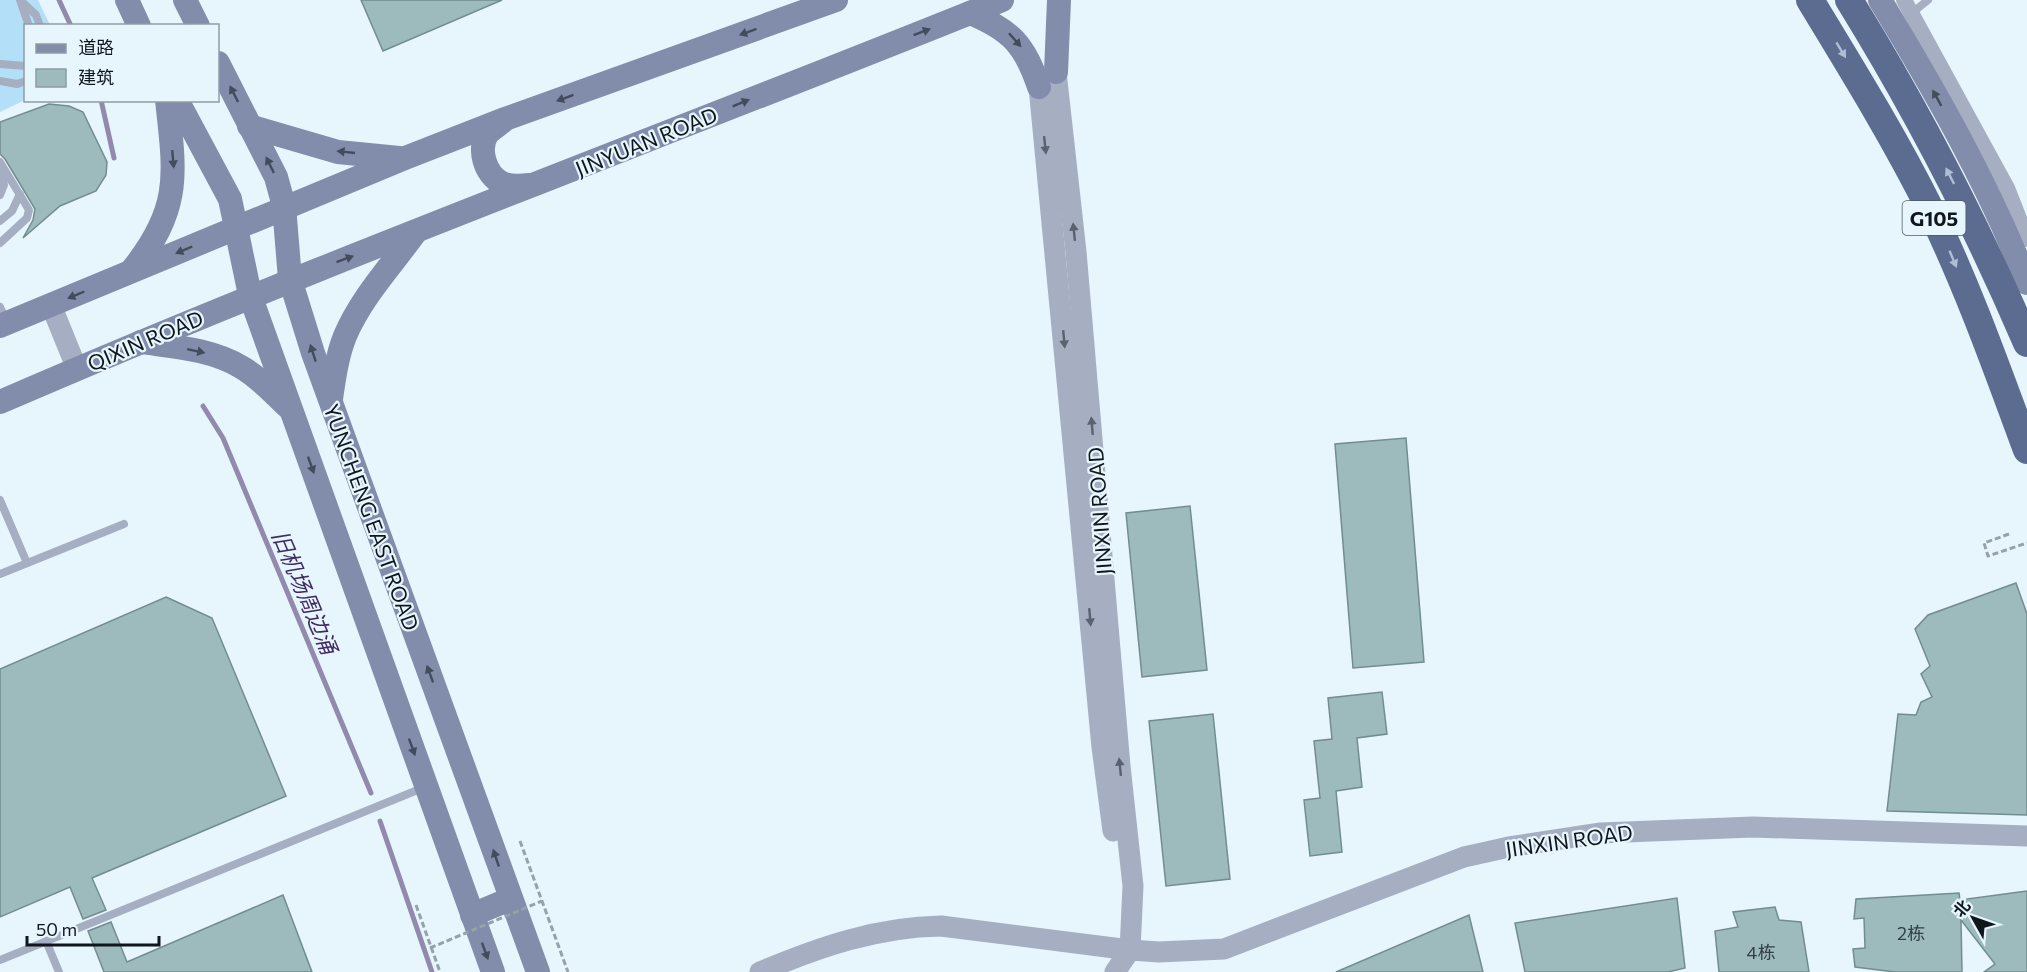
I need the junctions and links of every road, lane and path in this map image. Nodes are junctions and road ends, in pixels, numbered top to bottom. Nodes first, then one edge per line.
1 (127, 0) edge
2 (185, 0) edge
3 (836, 0) edge
4 (1002, 0) edge
5 (1059, 0) edge
6 (1810, 0) edge
7 (1849, 0) edge
8 (1880, 0) edge
9 (1928, 0) edge
10 (20, 1) edge
11 (801, 6) edge
12 (1908, 6) edge
13 (970, 13) junction
14 (28, 24) edge
15 (39, 24) edge
16 (138, 24) edge
17 (197, 24) edge
18 (0, 64) edge
19 (219, 65) edge
20 (24, 66) edge
21 (1047, 80) junction
22 (0, 81) edge
23 (24, 82) edge
24 (167, 102) edge
25 (178, 102) edge
26 (505, 119) junction
27 (249, 126) junction
28 (405, 158) junction
29 (0, 163) edge
30 (539, 184) junction
31 (20, 194) junction
32 (0, 195) edge
33 (284, 206) junction
34 (0, 221) edge
35 (238, 227) junction
36 (415, 233) junction
37 (2027, 238) edge
38 (0, 243) edge
39 (130, 272) junction
40 (290, 279) junction
41 (2027, 282) edge
42 (250, 295) junction
43 (51, 305) junction
44 (3, 319) edge
45 (138, 342) junction
46 (2027, 343) edge
47 (77, 369) junction
48 (0, 402) edge
49 (330, 402) junction
50 (291, 410) junction
51 (2027, 450) edge
52 (364, 494) junction
53 (0, 500) edge
54 (326, 508) junction
55 (124, 524) dead end
56 (2009, 534) dead end
57 (2027, 543) edge
58 (27, 563) junction
59 (0, 574) edge
60 (426, 787) junction
61 (2027, 836) edge
62 (520, 840) dead end
63 (510, 899) junction
64 (542, 901) junction
65 (416, 905) dead end
66 (472, 915) junction
67 (46, 941) junction
68 (430, 948) junction
69 (1130, 950) junction
70 (0, 960) edge
71 (59, 972) edge
72 (440, 972) edge
73 (493, 972) edge
74 (538, 972) edge
75 (568, 972) edge
76 (760, 972) edge
77 (1115, 972) edge

1 - 16 main road
2 - 17 main road
3 - 11 main road
4 - 13 main road, JINYUAN ROAD
5 - 21 main road
6 -> 51 highway, G105
46 -> 7 highway, G105
41 -> 8 main road
9 - 12 lane
10 - 14 lane
10 - 15 lane
11 -> 26 main road
12 - 37 street
13 -> 21 main road
30 -> 13 main road, JINYUAN ROAD
18 - 20 lane
27 -> 19 main road, YUNCHENG EAST ROAD
21 - 69 street, JINXIN ROAD
22 - 23 lane
24 -> 39 main road
25 - 35 main road, YUNCHENG EAST ROAD
26 - 28 main road
26 - 30 main road
28 -> 27 main road
33 -> 27 main road, YUNCHENG EAST ROAD
28 - 33 main road
29 - 31 lane
29 - 32 lane
30 - 36 main road, JINYUAN ROAD
31 - 34 lane
31 - 38 lane
33 - 35 main road
33 - 40 main road, YUNCHENG EAST ROAD
35 -> 39 main road
35 - 42 main road, YUNCHENG EAST ROAD
40 -> 36 main road, JINYUAN ROAD
36 - 49 main road
39 -> 43 main road
40 - 42 main road, QIXIN ROAD
49 -> 40 main road, YUNCHENG EAST ROAD
42 - 45 main road, QIXIN ROAD
42 - 50 main road, YUNCHENG EAST ROAD
43 - 44 main road
43 - 47 street
45 - 47 main road, QIXIN ROAD
45 -> 50 main road
47 - 48 main road, QIXIN ROAD
49 - 52 main road, YUNCHENG EAST ROAD
50 -> 54 main road, YUNCHENG EAST ROAD
52 - 54 main road
63 -> 52 main road, YUNCHENG EAST ROAD
53 - 58 lane
54 -> 60 main road, YUNCHENG EAST ROAD
55 - 58 lane
56 - 57 path
58 - 59 lane
60 - 66 main road, YUNCHENG EAST ROAD
60 - 67 lane
61 - 69 street, JINXIN ROAD
62 - 64 path
63 - 66 main road
63 - 74 main road, YUNCHENG EAST ROAD
64 - 68 path, bridge
64 - 75 path
65 - 68 path
66 -> 73 main road, YUNCHENG EAST ROAD
67 - 70 lane
67 - 71 lane
68 - 72 path
69 - 76 street
69 - 77 street

